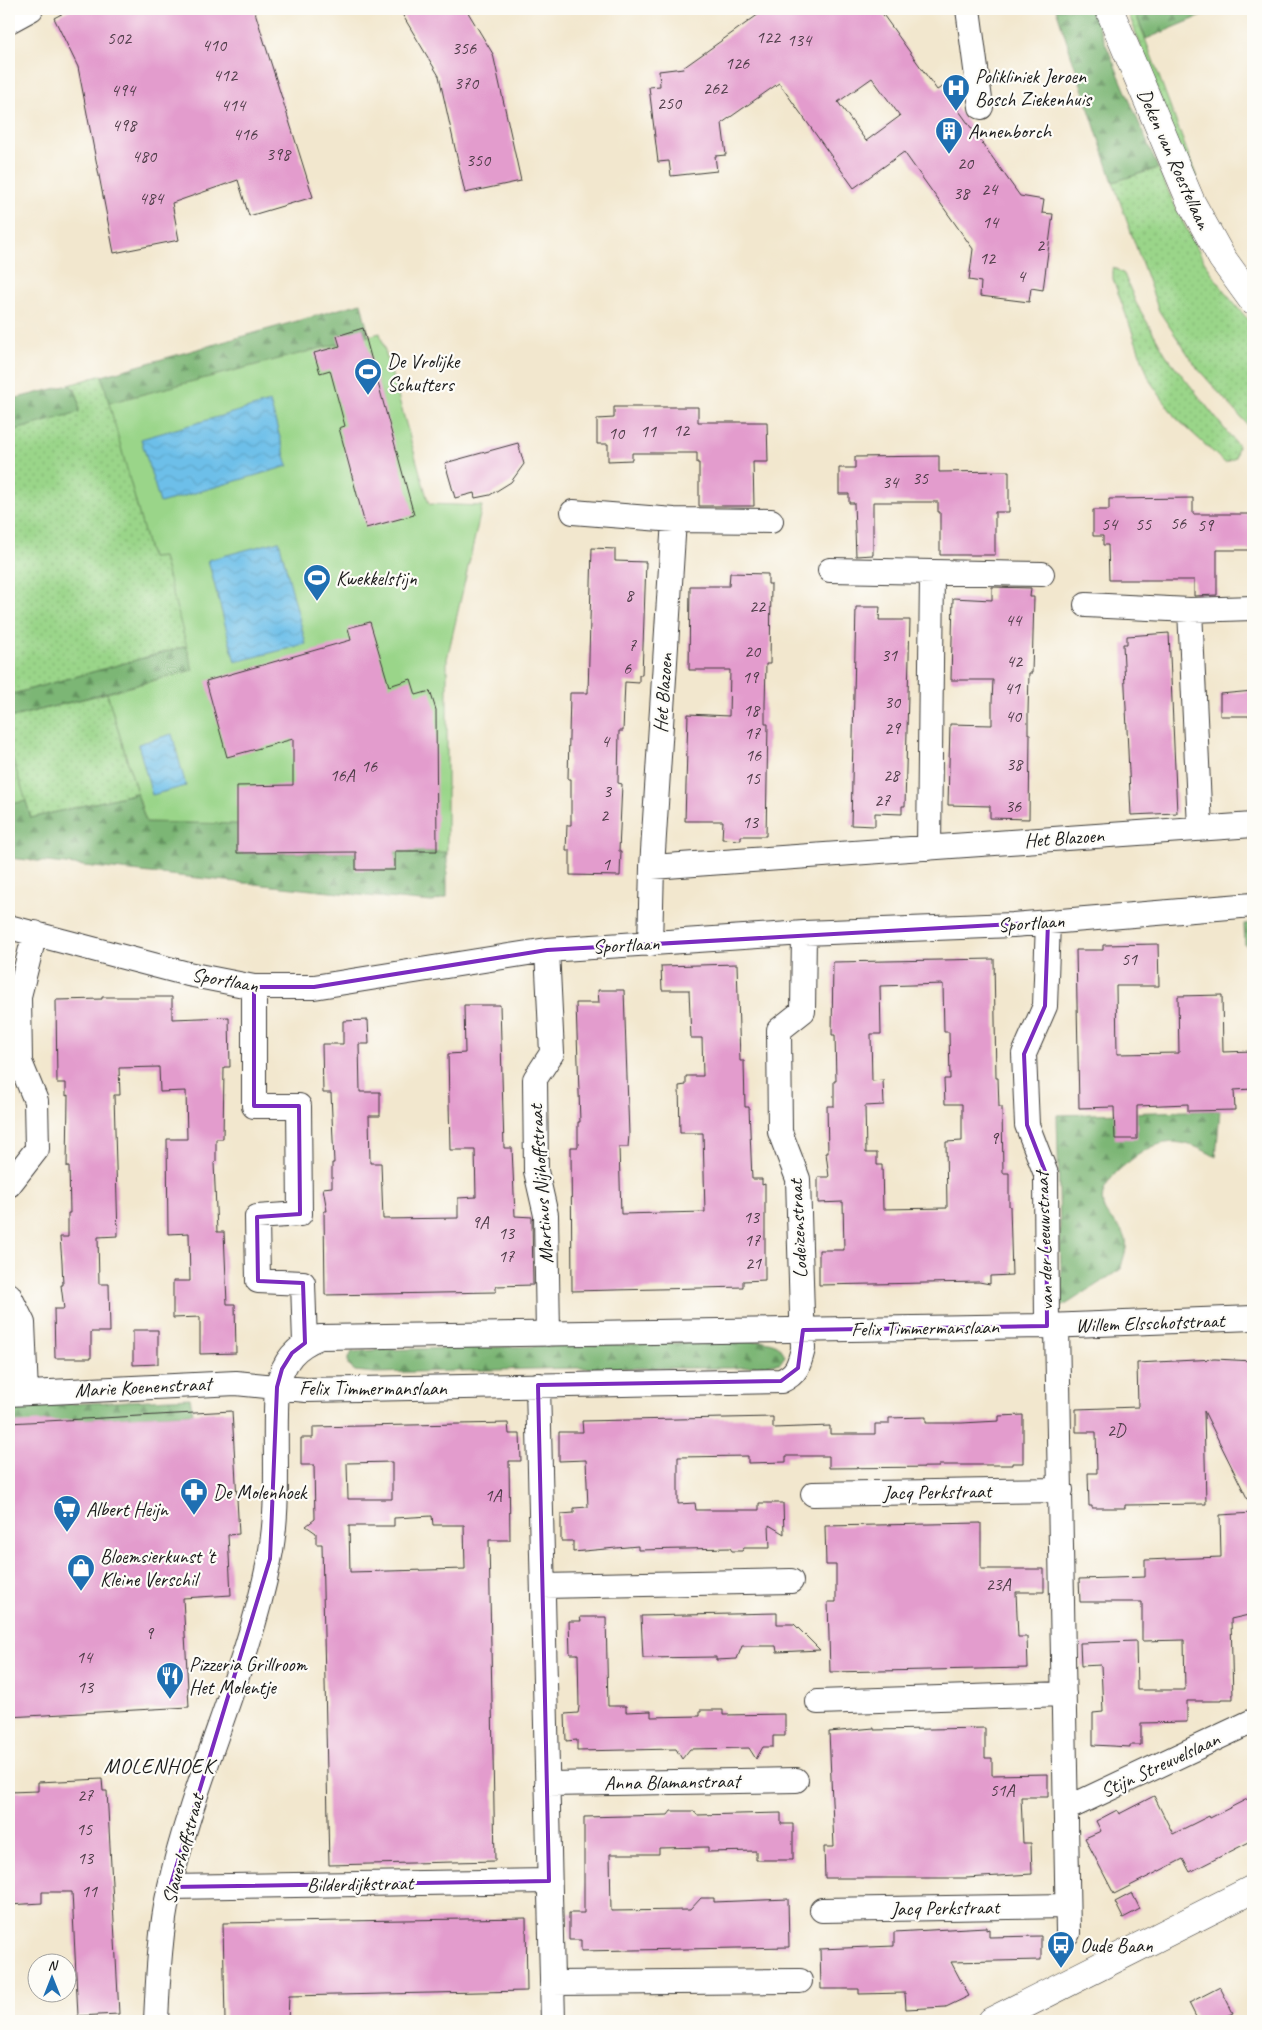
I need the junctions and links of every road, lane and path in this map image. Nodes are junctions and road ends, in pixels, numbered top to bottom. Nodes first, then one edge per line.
1 (31, 9) edge
2 (968, 9) edge
3 (1109, 9) edge
4 (9, 20) edge
5 (981, 107) dead end
6 (1253, 301) edge
7 (573, 512) dead end
8 (674, 520) junction
9 (771, 521) dead end
10 (830, 570) dead end
11 (932, 573) junction
12 (1042, 574) dead end
13 (1086, 605) dead end
14 (1253, 608) edge
15 (1190, 610) junction
16 (1253, 825) edge
17 (1200, 828) junction
18 (929, 848) junction
19 (652, 867) junction
20 (1253, 905) edge
21 (1048, 922) junction
22 (9, 927) edge
23 (35, 933) junction
24 (804, 933) junction
25 (650, 944) junction
26 (547, 950) junction
27 (254, 987) junction
28 (9, 1186) edge
29 (9, 1295) edge
30 (1253, 1318) edge
31 (1052, 1326) junction
32 (803, 1330) junction
33 (548, 1334) junction
34 (306, 1343) junction
35 (538, 1385) junction
36 (277, 1387) junction
37 (17, 1394) edge
38 (1061, 1490) junction
39 (813, 1494) dead end
40 (791, 1581) dead end
41 (543, 1586) junction
42 (1064, 1694) junction
43 (818, 1702) dead end
44 (1253, 1721) edge
45 (796, 1780) dead end
46 (547, 1784) junction
47 (1066, 1810) junction
48 (549, 1881) junction
49 (170, 1887) junction
50 (1253, 1889) edge
51 (1068, 1906) junction
52 (822, 1910) dead end
53 (1068, 1933) dead end
54 (800, 1981) dead end
55 (552, 1983) junction
56 (156, 2021) edge
57 (552, 2021) edge
58 (992, 2021) edge

1 - 4 street
2 - 5 street
3 - 6 main road, Deken van Roestellaan
7 - 8 street
8 - 9 street
8 - 19 street, Het Blazoen
10 - 11 street
11 - 12 street
11 - 18 street
13 - 15 street
14 - 15 street
15 - 17 street
16 - 17 street, Het Blazoen
17 - 18 street, Het Blazoen
18 - 19 street, Het Blazoen
19 - 25 street, Het Blazoen
20 - 21 street, Sportlaan
21 - 24 street, Sportlaan
21 - 31 street, van der Leeuwstraat
22 - 23 street, Sportlaan
23 - 27 street, Sportlaan
23 - 28 street
24 - 25 street, Sportlaan
24 - 32 street, Lodeizenstraat
25 - 26 street, Sportlaan
26 - 27 street, Sportlaan
26 - 33 street, Martinus Nijhoffstraat
27 - 34 street
29 - 37 street
30 - 31 street, Willem Elsschotstraat
31 - 32 street, Felix Timmermanslaan
31 - 38 street
32 - 33 street, Felix Timmermanslaan
32 - 35 street, Felix Timmermanslaan
33 - 34 street, Felix Timmermanslaan
34 - 36 street, Felix Timmermanslaan
35 - 36 street, Felix Timmermanslaan
35 - 41 street
36 - 37 street, Marie Koenenstraat
36 - 49 street, Slauerhoffstraat
38 - 39 street, Jacq Perkstraat
38 - 42 street
40 - 41 street
41 - 46 street
42 - 43 street
42 - 47 street
44 - 47 street, Stijn Streuvelslaan
45 - 46 street, Anna Blamanstraat
46 - 48 street
47 - 51 street
48 - 49 street, Bilderdijkstraat
48 - 55 street
49 - 56 street, Slauerhoffstraat
50 - 58 main road
51 - 52 street, Jacq Perkstraat
51 - 53 street
54 - 55 street
55 - 57 street

